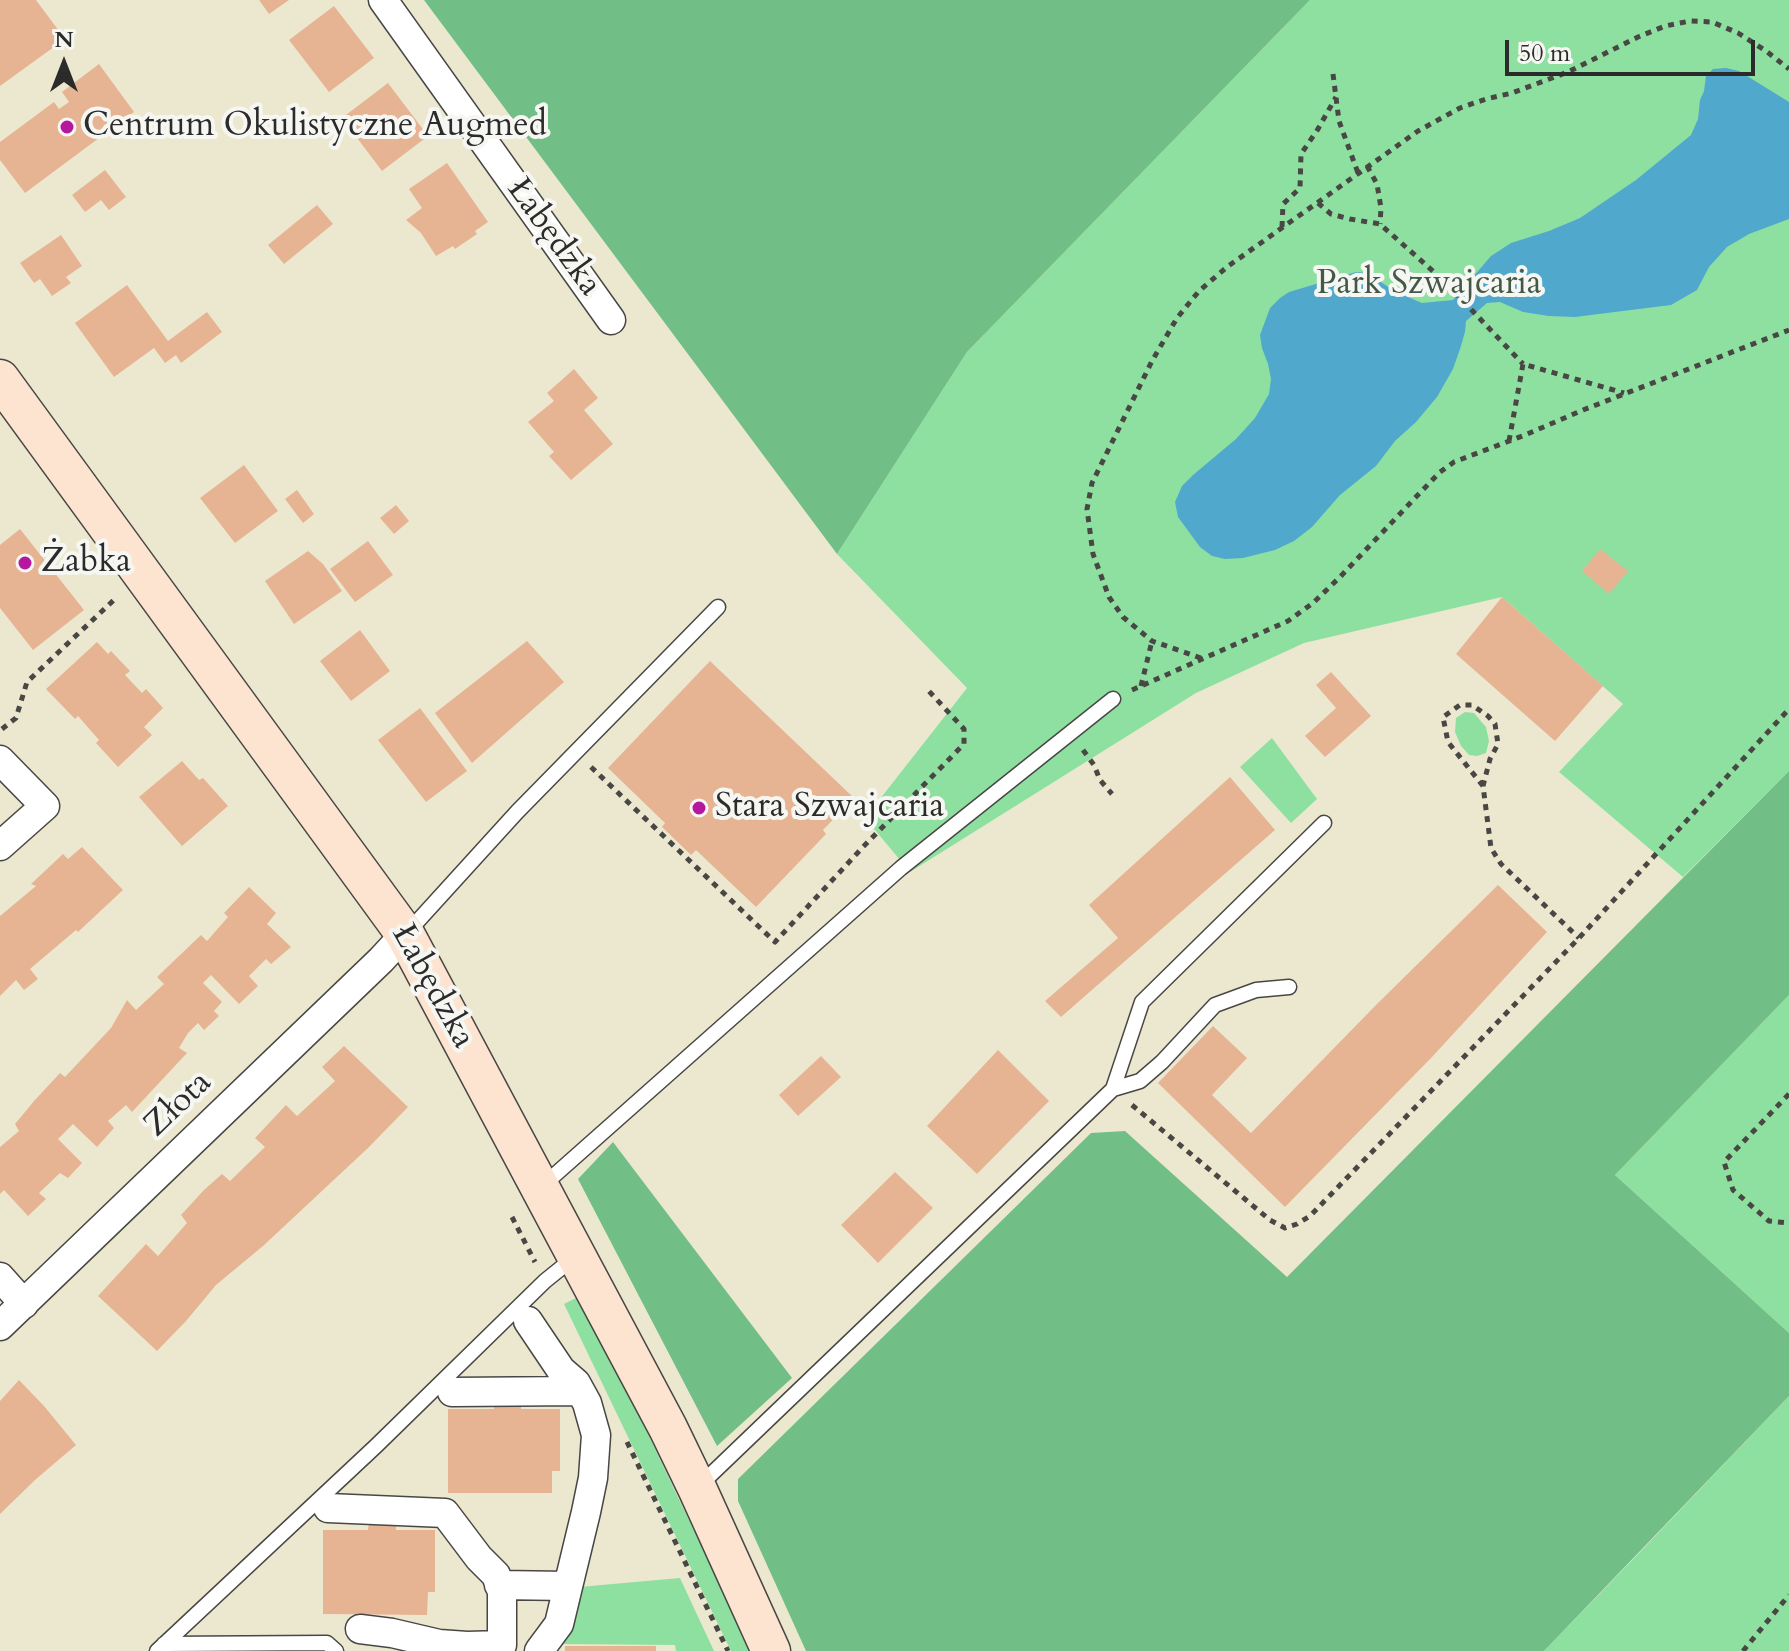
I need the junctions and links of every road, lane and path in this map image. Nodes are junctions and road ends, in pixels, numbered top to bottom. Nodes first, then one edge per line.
1 (383, 0) edge
2 (1789, 69) edge
3 (1333, 74) dead end
4 (1336, 97) junction
5 (1367, 166) junction
6 (1358, 173) junction
7 (1318, 203) junction
8 (1380, 224) junction
9 (1281, 228) junction
10 (611, 320) dead end
11 (1789, 330) edge
12 (1523, 364) junction
13 (0, 379) edge
14 (1625, 393) junction
15 (1509, 441) junction
16 (123, 591) dead end
17 (718, 607) dead end
18 (1152, 641) junction
19 (1201, 658) junction
20 (1141, 686) junction
21 (926, 688) dead end
22 (1113, 699) joint
23 (1789, 709) edge
24 (2, 729) edge
25 (1071, 732) junction
26 (576, 752) junction
27 (0, 760) edge
28 (1483, 786) junction
29 (1112, 794) dead end
30 (1324, 823) dead end
31 (0, 846) edge
32 (405, 934) junction
33 (1579, 938) junction
34 (1289, 987) dead end
35 (1113, 1089) junction
36 (1789, 1094) edge
37 (540, 1188) junction
38 (1789, 1223) edge
39 (576, 1255) junction
40 (0, 1277) edge
41 (24, 1304) junction
42 (528, 1321) dead end
43 (0, 1326) edge
44 (580, 1391) junction
45 (452, 1392) dead end
46 (697, 1488) junction
47 (328, 1508) dead end
48 (499, 1585) junction
49 (568, 1586) junction
50 (1789, 1595) edge
51 (347, 1635) edge
52 (160, 1648) edge
53 (382, 1651) edge
54 (539, 1651) edge
55 (771, 1651) edge
56 (1743, 1651) edge

1 - 10 street, Łabędzka
2 - 5 path
3 - 4 path
4 - 6 path
4 - 9 path
5 - 6 path
5 - 8 path
6 - 7 path
7 - 8 path
7 - 9 path
8 - 12 path
9 - 18 path
11 - 14 path
12 - 14 path
12 - 15 path
13 - 32 street, Łabędzka
14 - 15 path
15 - 19 path
16 - 24 path
17 - 26 lane
18 - 19 path
18 - 20 path
19 - 20 path
20 - 22 path
21 - 26 path
22 - 25 lane
23 - 33 path
25 - 29 path
25 - 37 lane
26 - 32 lane
27 - 31 street
28 - 28 path
28 - 33 path
30 - 35 lane
32 - 37 street, Łabędzka
32 - 41 street, Złota
33 - 35 path
34 - 35 lane
35 - 46 lane
36 - 38 path
37 - 39 street, Łabędzka
39 - 46 street, Łabędzka
39 - 52 lane
40 - 41 street
41 - 43 street, Złota
42 - 44 street
44 - 45 street
44 - 49 street
46 - 55 street, Łabędzka
47 - 48 street
48 - 49 street
48 - 51 street
49 - 54 street
50 - 56 path
51 - 52 lane
51 - 53 street

